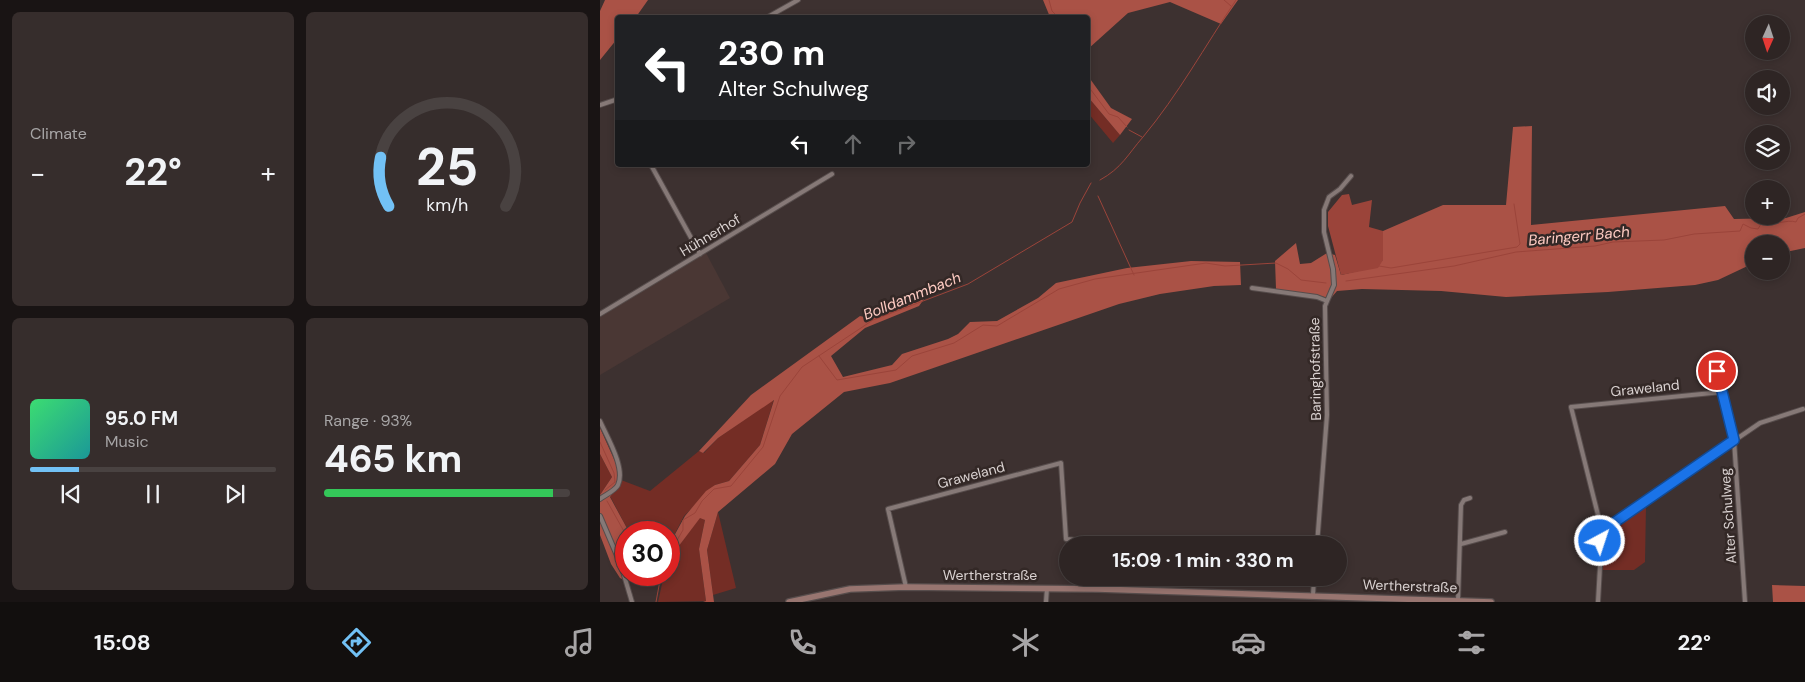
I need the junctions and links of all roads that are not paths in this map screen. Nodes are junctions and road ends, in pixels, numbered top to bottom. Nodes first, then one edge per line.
1 (798, 0) edge
2 (771, 15) edge
3 (615, 101) edge
4 (600, 105) edge
5 (652, 167) edge
6 (832, 174) dead end
7 (1351, 176) dead end
8 (700, 254) junction
9 (1252, 288) dead end
10 (1327, 301) junction
11 (600, 314) edge
12 (1717, 371) dead end
13 (1722, 392) junction
14 (1803, 409) dead end
15 (600, 421) edge
16 (1734, 440) junction
17 (1470, 498) dead end
18 (600, 499) edge
19 (600, 516) edge
20 (1602, 531) junction
21 (1504, 532) dead end
22 (1066, 536) edge
23 (1318, 536) edge
24 (1461, 544) junction
25 (1314, 586) edge
26 (906, 587) junction
27 (1047, 588) junction
28 (1313, 595) junction
29 (1458, 601) junction
30 (632, 602) edge
31 (789, 602) edge
32 (1046, 602) edge
33 (1491, 602) edge
34 (1598, 602) edge
35 (1745, 602) edge

1 - 2 street
3 - 4 street
5 - 8 street
6 - 8 street, Hühnerhof
7 - 10 street, Baringhofstraße
8 - 11 street, Hühnerhof
9 - 10 street
10 - 23 street, Baringhofstraße
12 - 13 street, Alter Schulweg
13 - 16 street, Alter Schulweg
13 - 20 street, Graweland
14 - 16 street
15 - 18 street
16 - 20 street
16 - 35 street, Alter Schulweg
17 - 24 street
19 - 30 street
20 - 34 street
21 - 24 street
22 - 26 street, Graweland
24 - 29 street
25 - 28 street
26 - 27 main road, Wertherstraße
26 - 31 main road, Wertherstraße
27 - 28 main road, Wertherstraße
27 - 32 street
28 - 29 main road, Wertherstraße
29 - 33 main road, Wertherstraße

